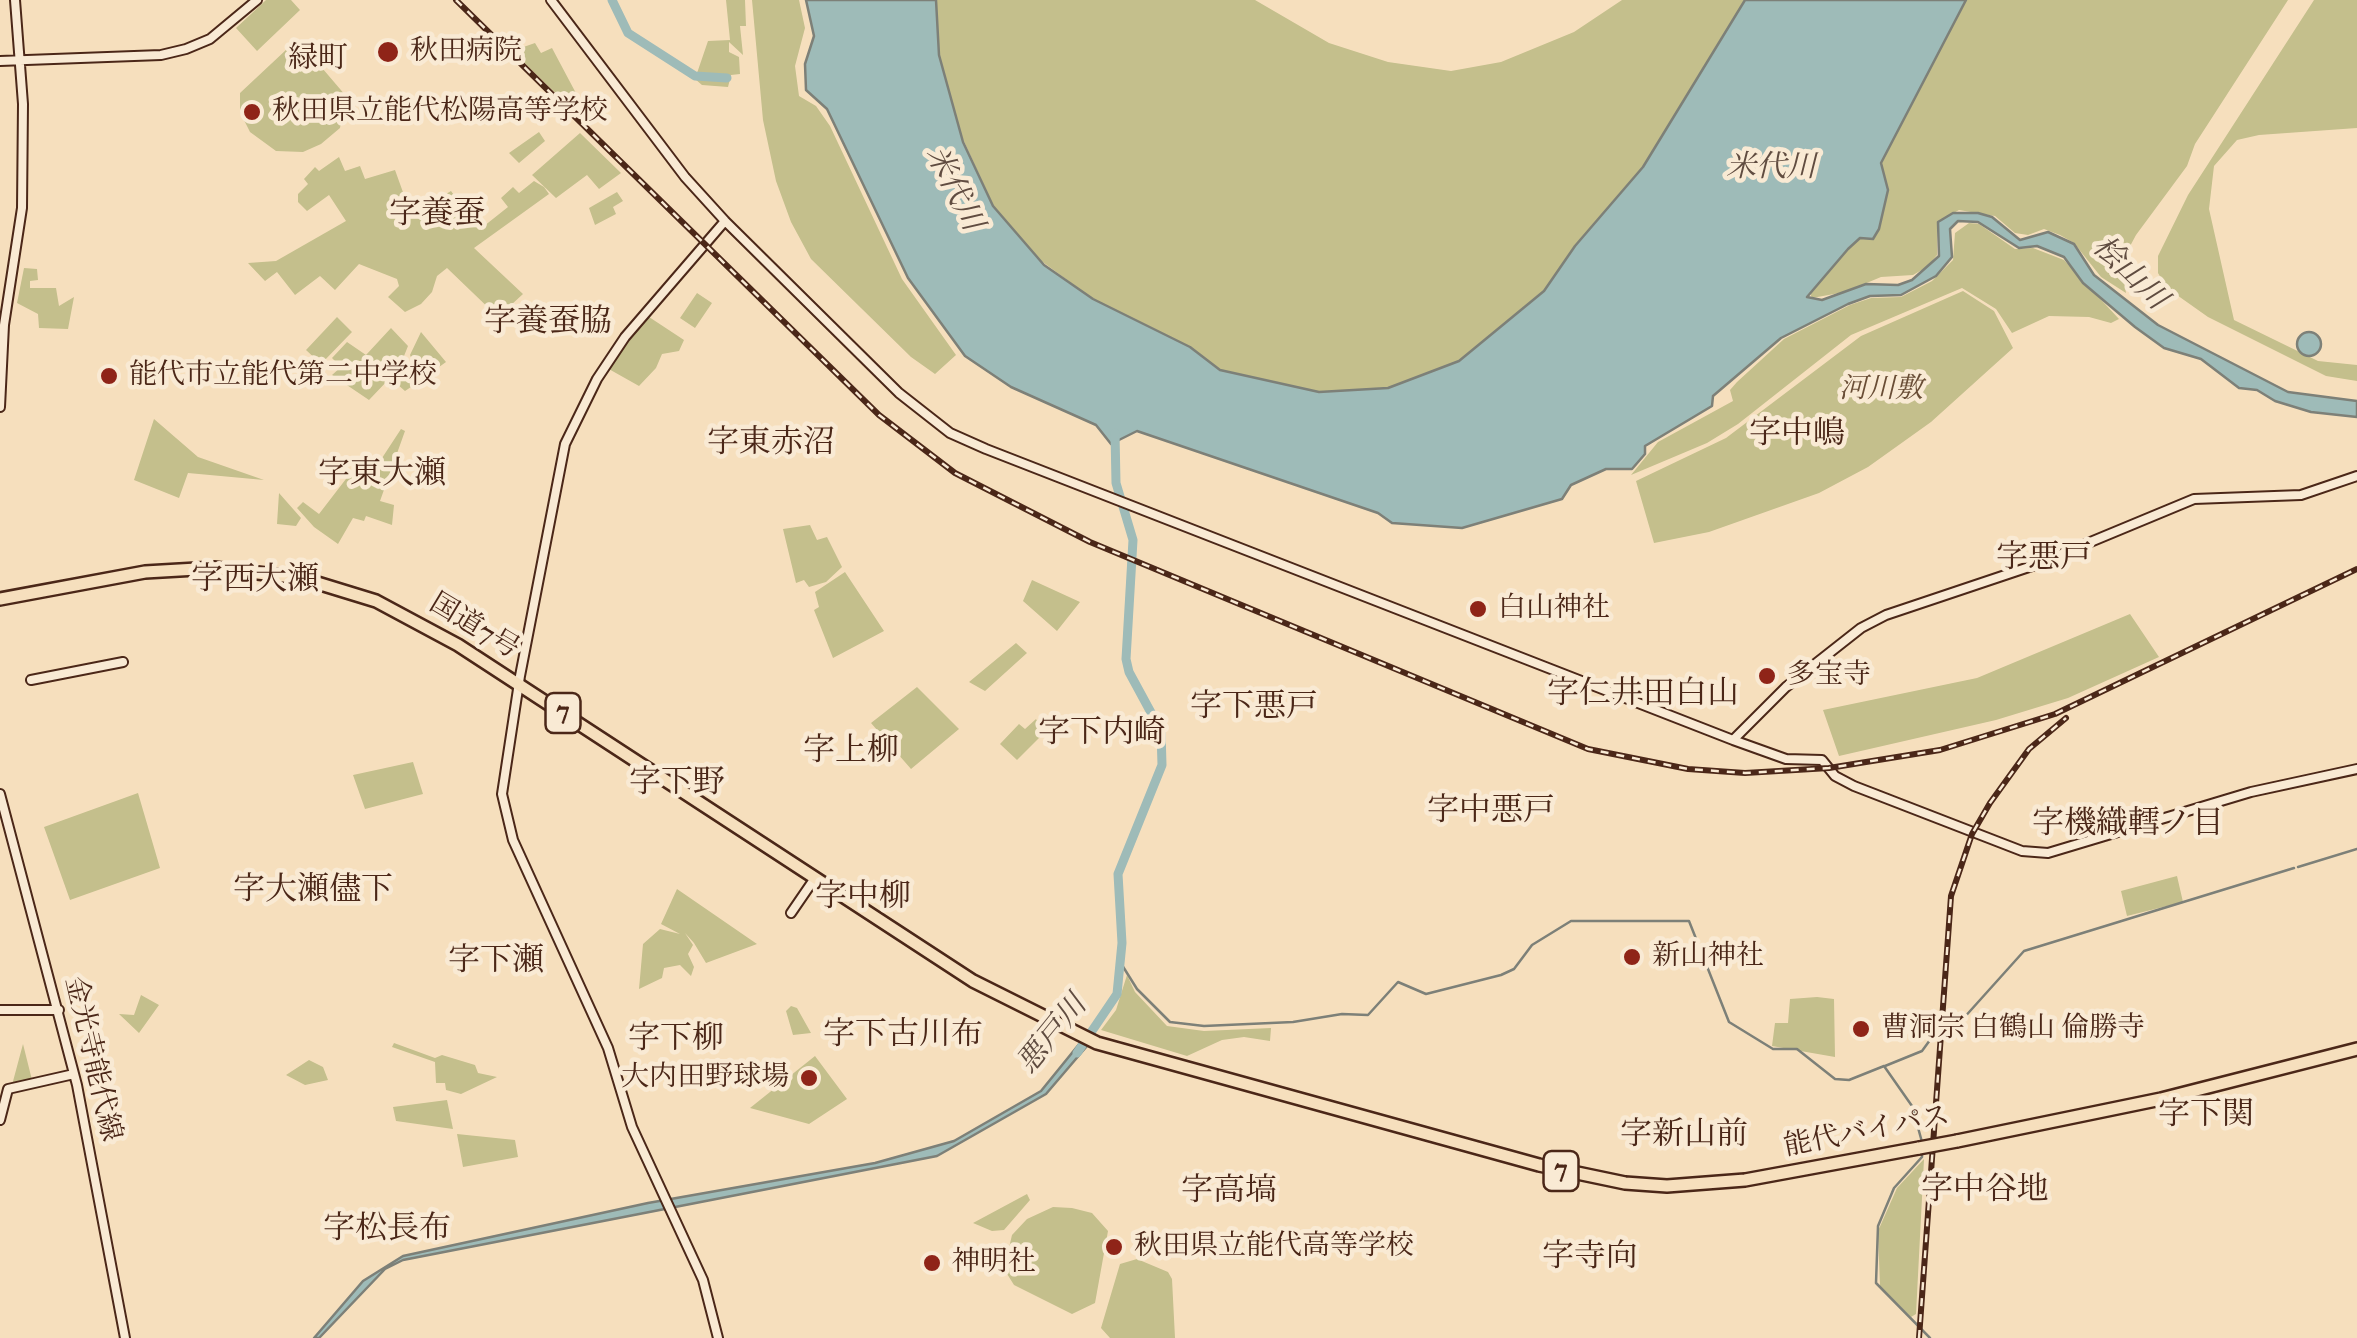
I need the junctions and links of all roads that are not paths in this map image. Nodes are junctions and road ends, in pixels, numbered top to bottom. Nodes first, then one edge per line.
1 (15, 0) edge
2 (257, 0) edge
3 (550, 0) edge
4 (0, 61) edge
5 (20, 61) junction
6 (724, 221) junction
7 (0, 407) edge
8 (2357, 476) edge
9 (0, 600) edge
10 (123, 662) dead end
11 (31, 680) dead end
12 (518, 684) junction
13 (1733, 740) junction
14 (2357, 769) edge
15 (0, 794) edge
16 (816, 878) junction
17 (790, 913) dead end
18 (0, 1010) edge
19 (59, 1010) junction
20 (2357, 1049) edge
21 (1212, 1073) joint
22 (74, 1074) junction
23 (0, 1120) edge
24 (125, 1338) edge
25 (718, 1338) edge

1 - 5 street
2 - 5 street
3 - 6 street
4 - 5 street
5 - 7 street
6 - 12 street
6 - 13 street
8 - 13 street
9 - 12 highway, 国道7号 / 7
10 - 11 street
12 - 16 highway, 国道7号 / 7
12 - 25 street
13 - 14 street
15 - 19 street, 金光寺能代線
16 - 17 street
16 - 21 highway, 国道7号 / 7
18 - 19 street
19 - 22 street, 金光寺能代線
20 - 21 highway, 能代バイパス / 7, bridge
22 - 23 street
22 - 24 street, 金光寺能代線

